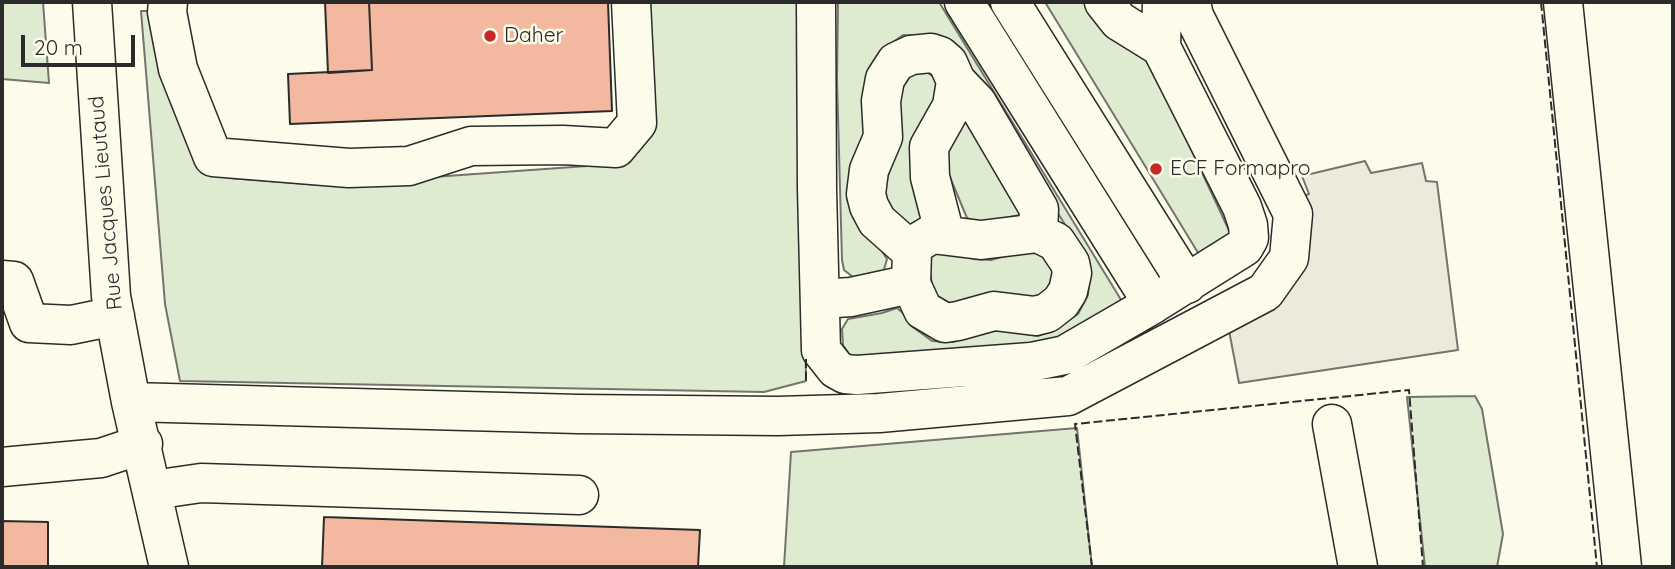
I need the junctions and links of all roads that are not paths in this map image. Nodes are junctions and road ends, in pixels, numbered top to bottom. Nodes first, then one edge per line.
1 (92, 2) edge
2 (168, 2) edge
3 (631, 2) edge
4 (816, 2) edge
5 (964, 2) edge
6 (1010, 2) edge
7 (1104, 2) edge
8 (1162, 2) edge
9 (1191, 2) edge
10 (1563, 2) edge
11 (1161, 47) junction
12 (956, 81) junction
13 (1038, 233) junction
14 (945, 235) junction
15 (911, 268) junction
16 (2, 280) edge
17 (1187, 284) junction
18 (820, 299) junction
19 (1153, 304) junction
20 (115, 316) junction
21 (131, 402) junction
22 (1332, 424) dead end
23 (143, 444) junction
24 (2, 467) edge
25 (153, 490) junction
26 (579, 495) dead end
27 (169, 567) edge
28 (1358, 567) edge
29 (1622, 567) edge

1 - 20 street, Rue Jacques Lieutaud
2 - 3 street
4 - 18 street
5 - 19 street
6 - 17 street
7 - 11 street
8 - 11 street
9 - 21 street
10 - 29 street
11 - 17 street
12 - 13 street
12 - 14 street
12 - 15 street
13 - 14 street
13 - 15 street
14 - 15 street
15 - 18 street
16 - 20 street
17 - 19 street
18 - 19 street
20 - 21 street, Rue Jacques Lieutaud
21 - 23 street, Rue Jacques Lieutaud
22 - 28 street
23 - 24 street
23 - 25 street, Rue Jacques Lieutaud
25 - 26 street
25 - 27 street, Rue Jacques Lieutaud

